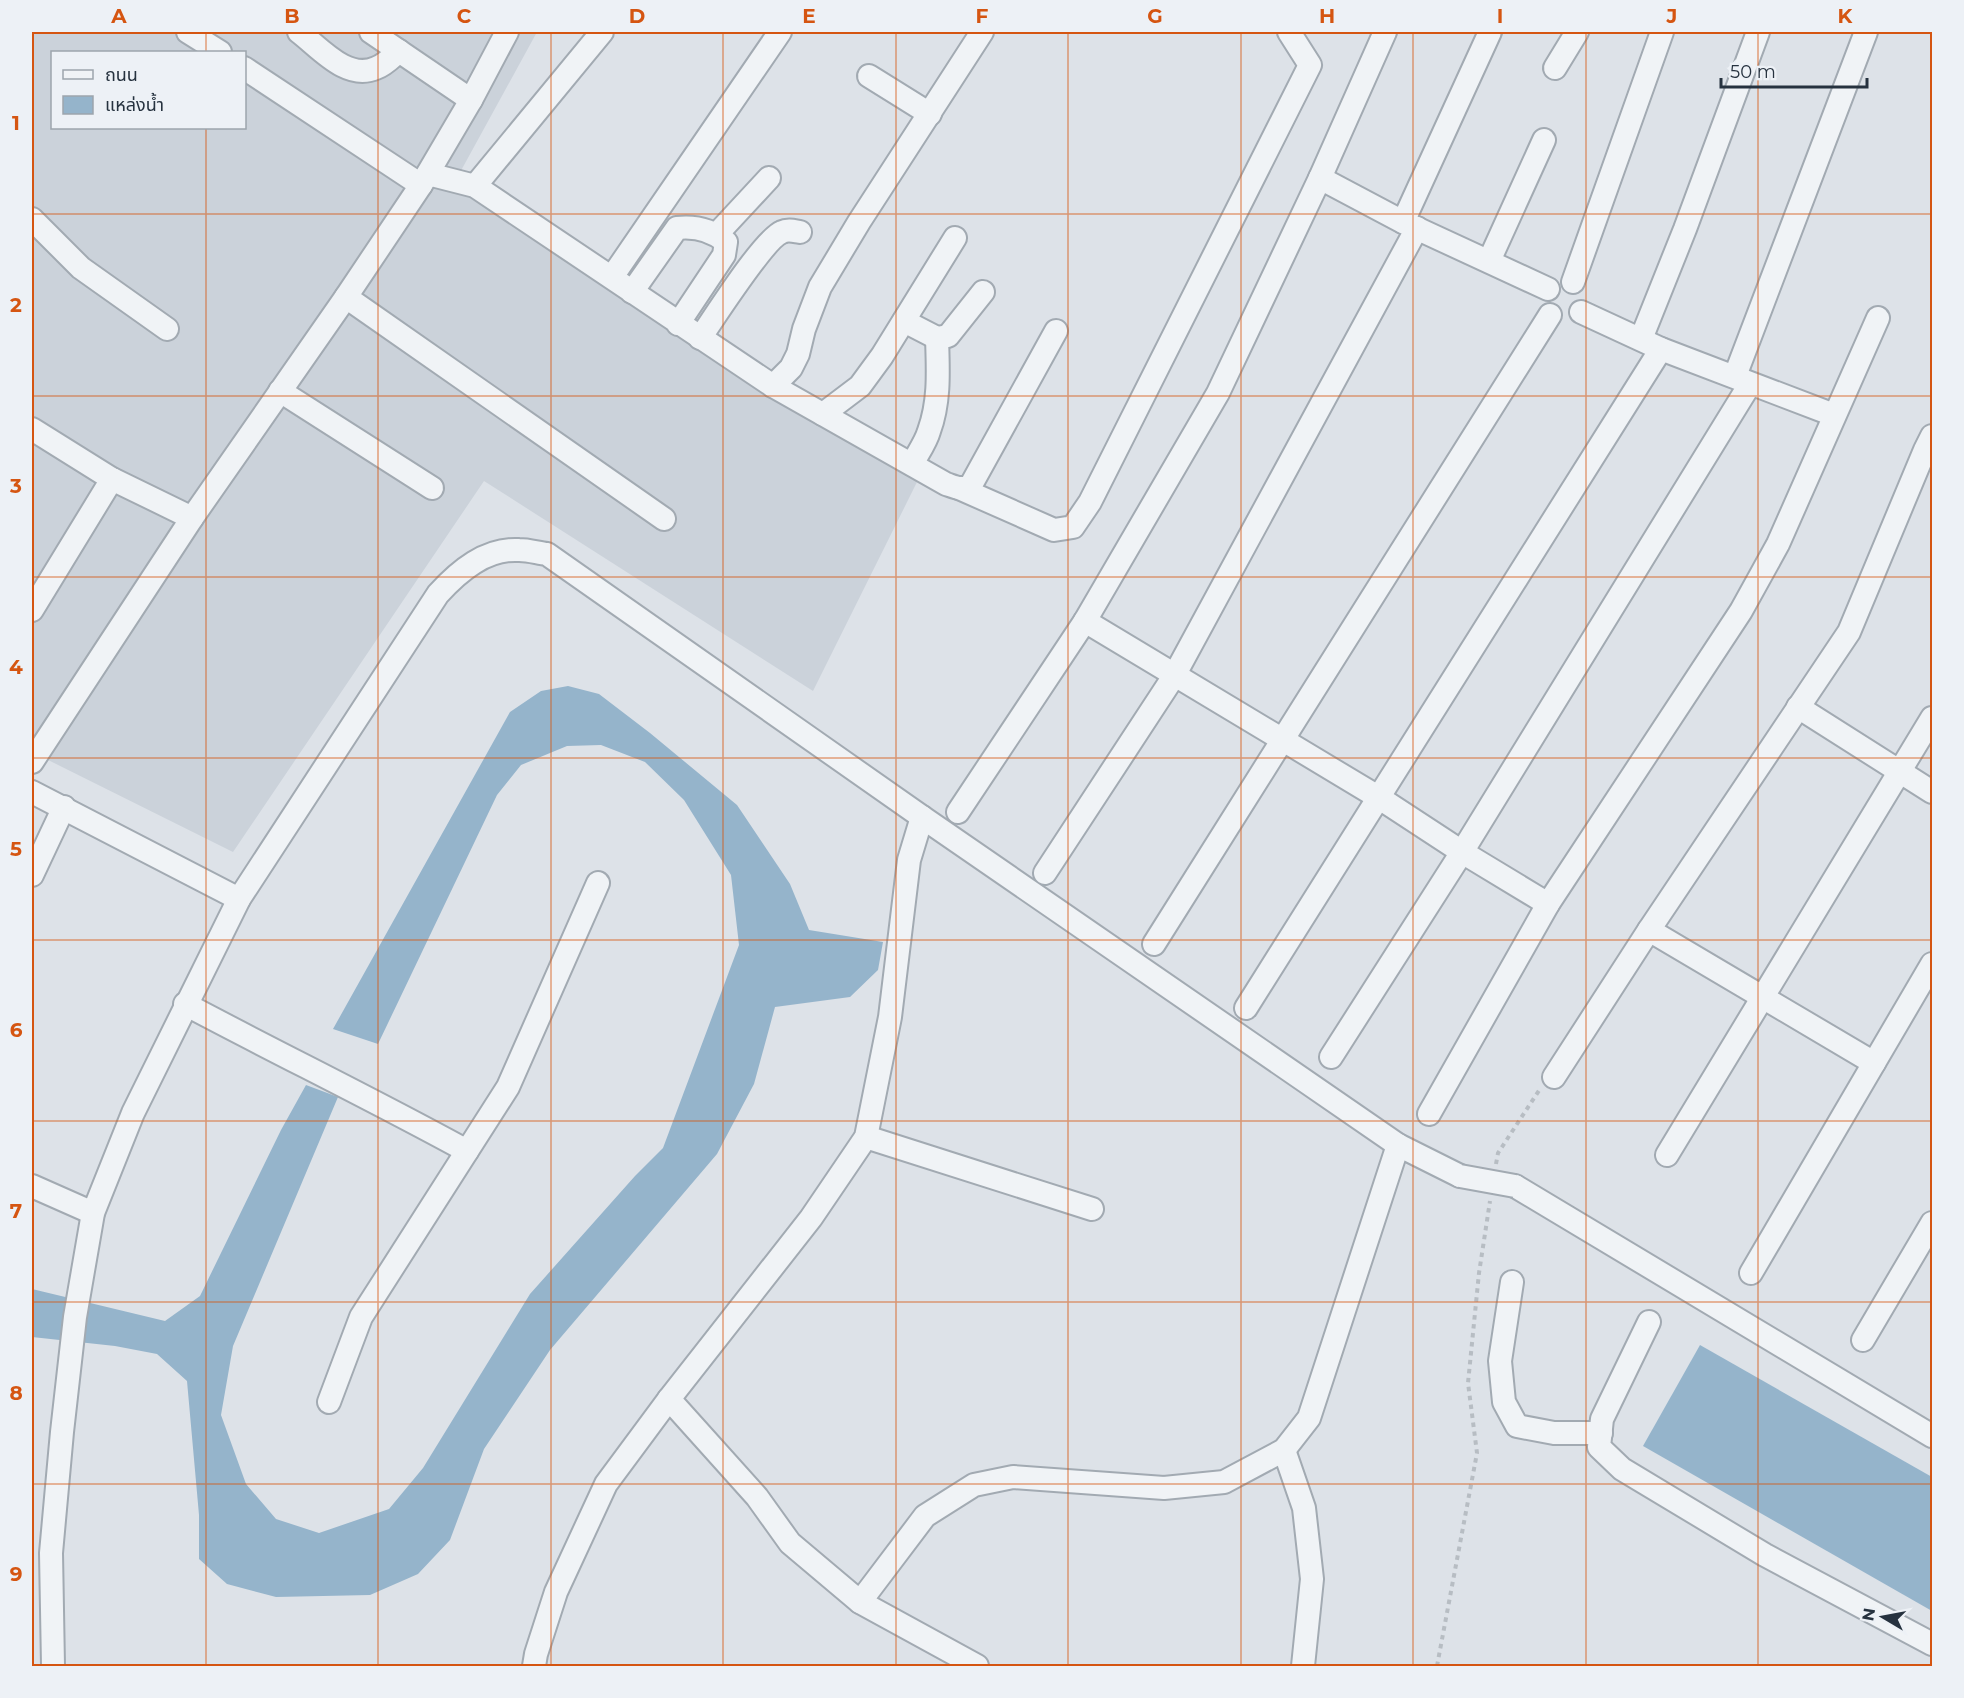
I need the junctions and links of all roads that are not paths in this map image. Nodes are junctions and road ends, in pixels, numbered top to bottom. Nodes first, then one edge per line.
1 (188, 32) edge
2 (299, 32) edge
3 (371, 32) edge
4 (507, 32) edge
5 (602, 32) edge
6 (780, 32) edge
7 (982, 32) edge
8 (1289, 32) edge
9 (1385, 32) edge
10 (1490, 32) edge
11 (1577, 32) edge
12 (1662, 32) edge
13 (1758, 32) edge
14 (1866, 32) edge
15 (218, 51) edge
16 (399, 51) junction
17 (1556, 68) dead end
18 (246, 69) edge
19 (869, 76) dead end
20 (471, 100) junction
21 (930, 114) junction
22 (1544, 140) dead end
23 (769, 178) dead end
24 (1320, 178) junction
25 (424, 180) junction
26 (475, 186) junction
27 (32, 219) edge
28 (1410, 225) junction
29 (800, 232) dead end
30 (717, 234) junction
31 (955, 238) dead end
32 (1489, 261) junction
33 (612, 278) junction
34 (1573, 282) junction
35 (1548, 289) junction
36 (632, 292) junction
37 (983, 292) dead end
38 (346, 297) junction
39 (1581, 312) junction
40 (1550, 315) junction
41 (1878, 318) dead end
42 (904, 321) junction
43 (678, 324) junction
44 (167, 329) dead end
45 (1056, 331) dead end
46 (700, 338) junction
47 (937, 338) junction
48 (1641, 339) junction
49 (1662, 349) junction
50 (1743, 380) junction
51 (773, 386) junction
52 (280, 391) junction
53 (823, 414) junction
54 (1834, 415) junction
55 (32, 429) edge
56 (1932, 436) edge
57 (912, 464) junction
58 (112, 479) junction
59 (432, 488) dead end
60 (959, 488) junction
61 (192, 518) junction
62 (664, 519) dead end
63 (32, 610) edge
64 (1085, 621) junction
65 (1174, 676) junction
66 (1798, 707) junction
67 (1932, 718) edge
68 (1283, 741) junction
69 (32, 762) edge
70 (1900, 771) junction
71 (32, 792) edge
72 (1932, 792) edge
73 (1378, 797) junction
74 (64, 807) junction
75 (958, 812) dead end
76 (922, 818) junction
77 (1462, 852) junction
78 (1046, 873) dead end
79 (32, 875) edge
80 (598, 883) dead end
81 (239, 899) junction
82 (1548, 904) junction
83 (1649, 930) junction
84 (1154, 944) dead end
85 (1932, 964) edge
86 (1763, 998) junction
87 (185, 1004) junction
88 (1246, 1008) dead end
89 (1330, 1057) dead end
90 (1874, 1063) junction
91 (1548, 1081) road end
92 (1429, 1114) dead end
93 (866, 1137) junction
94 (1398, 1145) junction
95 (467, 1151) junction
96 (1667, 1155) dead end
97 (32, 1186) edge
98 (1092, 1209) dead end
99 (93, 1214) junction
100 (1932, 1223) edge
101 (1751, 1273) dead end
102 (1512, 1282) dead end
103 (1649, 1322) dead end
104 (1863, 1340) dead end
105 (669, 1399) junction
106 (329, 1402) dead end
107 (1601, 1434) junction
108 (1932, 1436) edge
109 (1284, 1450) junction
110 (860, 1602) junction
111 (1932, 1644) edge
112 (53, 1666) edge
113 (534, 1666) edge
114 (977, 1666) edge
115 (1303, 1666) edge

1 - 15 street
2 - 16 street
3 - 16 street
4 - 20 street
5 - 26 street
6 - 33 street
7 - 21 street
8 - 60 street
9 - 24 street
10 - 28 street
11 - 17 street
12 - 34 street
13 - 48 street
14 - 50 street
16 - 20 street
18 - 25 street
19 - 21 street
20 - 25 street
21 - 51 street
22 - 32 street
23 - 30 street
24 - 28 street
24 - 64 street
25 - 26 street
25 - 38 street
26 - 33 street
27 - 44 street
28 - 32 street
28 - 65 street
29 - 46 street
30 - 36 street
30 - 43 street
31 - 42 street
32 - 35 street
33 - 36 street
34 - 35 street
34 - 39 street
35 - 40 street
36 - 43 street
37 - 47 street
38 - 52 street
38 - 62 street
39 - 40 street
39 - 48 street
40 - 68 street
41 - 54 street
42 - 47 street
42 - 53 street
43 - 46 street
45 - 60 street
46 - 51 street
47 - 57 street
48 - 49 street
49 - 50 street
49 - 73 street
50 - 54 street
50 - 77 street
51 - 53 street
52 - 59 street
52 - 61 street
53 - 57 street
54 - 82 street
55 - 58 street
56 - 66 street
57 - 60 street
58 - 61 street
58 - 63 street
61 - 69 street
64 - 65 street
64 - 75 street
65 - 68 street
65 - 78 street
66 - 70 street
66 - 83 street
67 - 70 street
68 - 73 street
68 - 84 street
70 - 72 street
70 - 86 street
71 - 74 street
73 - 77 street
73 - 88 street
74 - 79 street
74 - 81 street
76 - 81 street
76 - 93 street
76 - 94 street
77 - 82 street
77 - 89 street
80 - 95 street
81 - 87 street
82 - 92 street
83 - 86 street
83 - 91 street
85 - 90 street
86 - 90 street
86 - 96 street
87 - 95 street
87 - 99 street
90 - 101 street
93 - 98 street
93 - 105 street
94 - 108 street, bridge
94 - 109 street
95 - 106 street
97 - 99 street
99 - 112 street
100 - 104 street
102 - 107 street
103 - 107 street
105 - 110 street
105 - 113 street
107 - 111 street
109 - 110 street
109 - 115 street
110 - 114 street

